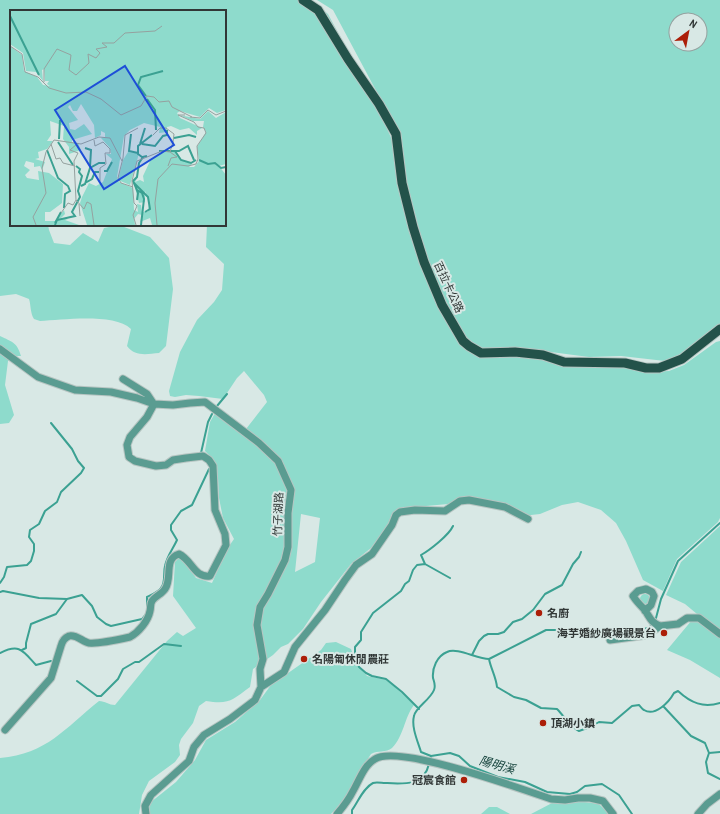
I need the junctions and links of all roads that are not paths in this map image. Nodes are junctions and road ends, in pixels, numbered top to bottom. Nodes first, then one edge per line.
1 (302, 0) edge
2 (720, 330) edge
3 (0, 349) edge
4 (8, 353) junction
5 (0, 355) edge
6 (123, 379) dead end
7 (154, 404) junction
8 (528, 519) dead end
9 (645, 611) dead end
10 (656, 624) junction
11 (720, 634) edge
12 (610, 640) dead end
13 (261, 687) junction
14 (5, 730) dead end
15 (720, 794) edge
16 (146, 814) edge
17 (338, 814) edge
18 (613, 814) edge
19 (698, 814) edge

1 - 2 main road, 百拉卡公路
3 - 4 street, 竹子湖路
4 - 5 street
4 - 7 street, 竹子湖路
6 - 7 street
7 - 13 street, 竹子湖路
7 - 14 street
8 - 13 street
9 - 10 street
10 - 11 street
10 - 12 street
13 - 16 street
15 - 19 street
17 - 18 street

